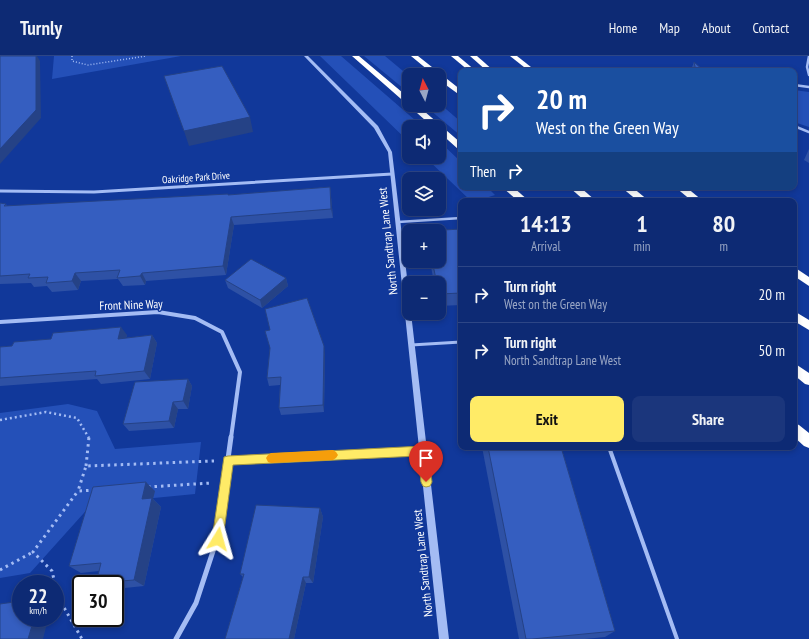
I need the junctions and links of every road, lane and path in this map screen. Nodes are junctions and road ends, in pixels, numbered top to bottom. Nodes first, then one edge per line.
1 (72, 56) edge
2 (146, 56) edge
3 (306, 56) edge
4 (355, 56) edge
5 (414, 56) edge
6 (454, 56) edge
7 (473, 56) edge
8 (514, 56) edge
9 (809, 56) edge
10 (428, 68) edge
11 (469, 68) edge
12 (487, 68) edge
13 (529, 68) edge
14 (809, 75) edge
15 (446, 82) edge
16 (797, 85) edge
17 (809, 87) edge
18 (458, 92) edge
19 (402, 96) edge
20 (420, 112) edge
21 (429, 120) edge
22 (797, 127) edge
23 (809, 132) edge
24 (446, 135) edge
25 (458, 145) edge
26 (392, 174) junction
27 (511, 190) edge
28 (578, 190) edge
29 (630, 190) edge
30 (684, 190) edge
31 (0, 191) edge
32 (520, 198) edge
33 (587, 198) edge
34 (640, 198) edge
35 (694, 198) edge
36 (458, 218) edge
37 (398, 222) junction
38 (797, 274) edge
39 (809, 282) edge
40 (797, 317) edge
41 (0, 322) edge
42 (809, 326) edge
43 (458, 342) edge
44 (411, 345) junction
45 (797, 370) edge
46 (809, 380) edge
47 (0, 420) edge
48 (797, 432) edge
49 (809, 442) edge
50 (609, 450) edge
51 (423, 451) junction
52 (228, 460) junction
53 (86, 466) junction
54 (225, 482) junction
55 (140, 488) edge
56 (102, 490) edge
57 (78, 491) junction
58 (33, 552) junction
59 (0, 570) edge
60 (53, 575) edge
61 (64, 608) edge
62 (82, 639) edge
63 (176, 639) edge
64 (444, 639) edge
65 (677, 639) edge

1 - 2 path
3 - 26 street, North Sandtrap Lane West
4 - 19 highway
5 - 10 highway
6 - 11 highway
7 - 12 highway
8 - 13 highway
9 - 14 street
15 - 18 highway
16 - 17 street
20 - 21 highway
22 - 23 street
24 - 25 highway
26 - 31 street, Oakridge Park Drive
26 - 37 street, North Sandtrap Lane West
27 - 32 highway
28 - 33 highway
29 - 34 highway
30 - 35 highway
36 - 37 lane
37 - 44 street, North Sandtrap Lane West
38 - 39 highway
40 - 42 highway
41 - 52 street, Front Nine Way
43 - 44 lane
44 - 51 street, North Sandtrap Lane West
45 - 46 highway
47 - 53 path
48 - 49 highway
50 - 65 lane
51 - 52 street
51 - 64 street, North Sandtrap Lane West
52 - 53 path
52 - 54 street, Front Nine Way
53 - 57 path
54 - 55 path
54 - 63 street, Front Nine Way
56 - 57 path
57 - 58 path
58 - 59 path
58 - 60 path
61 - 62 path

